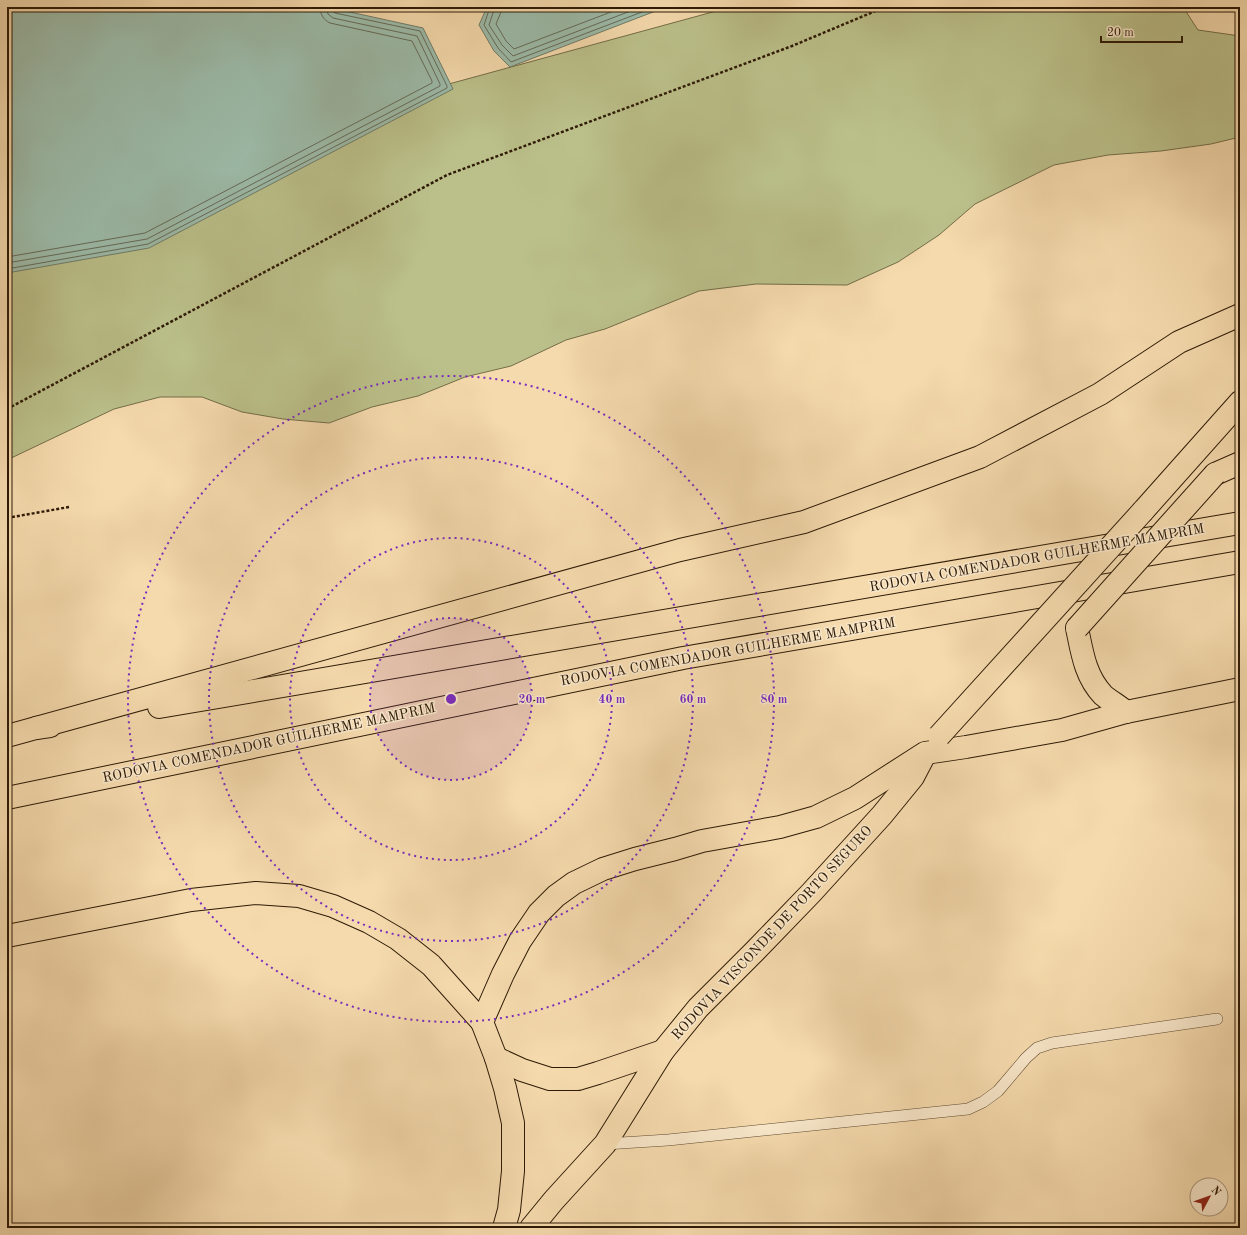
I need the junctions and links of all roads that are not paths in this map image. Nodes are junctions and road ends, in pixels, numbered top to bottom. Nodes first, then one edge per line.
1 (1240, 315) edge
2 (1240, 402) edge
3 (1240, 463) edge
4 (1240, 523) edge
5 (1240, 562) edge
6 (1240, 689) edge
7 (1126, 712) junction
8 (36, 728) junction
9 (7, 736) edge
10 (925, 753) junction
11 (7, 798) edge
12 (7, 936) edge
13 (1217, 1019) dead end
14 (482, 1022) junction
15 (663, 1050) junction
16 (496, 1058) junction
17 (605, 1144) junction
18 (504, 1228) edge
19 (531, 1228) edge

1 - 8 main road
2 - 10 main road, RODOVIA VISCONDE DE PORTO SEGURO, bridge
3 - 7 main road, bridge
4 - 8 main road, RODOVIA COMENDADOR GUILHERME MAMPRIM
5 - 11 main road, RODOVIA COMENDADOR GUILHERME MAMPRIM
6 - 7 main road
7 - 10 main road
8 - 9 main road, RODOVIA COMENDADOR GUILHERME MAMPRIM
10 - 14 main road, RODOVIA VISCONDE DE PORTO SEGURO
10 - 15 main road, RODOVIA VISCONDE DE PORTO SEGURO
12 - 14 main road
13 - 17 lane
14 - 16 main road
15 - 16 main road
15 - 17 main road, RODOVIA VISCONDE DE PORTO SEGURO
16 - 18 main road
17 - 19 main road, RODOVIA VISCONDE DE PORTO SEGURO

